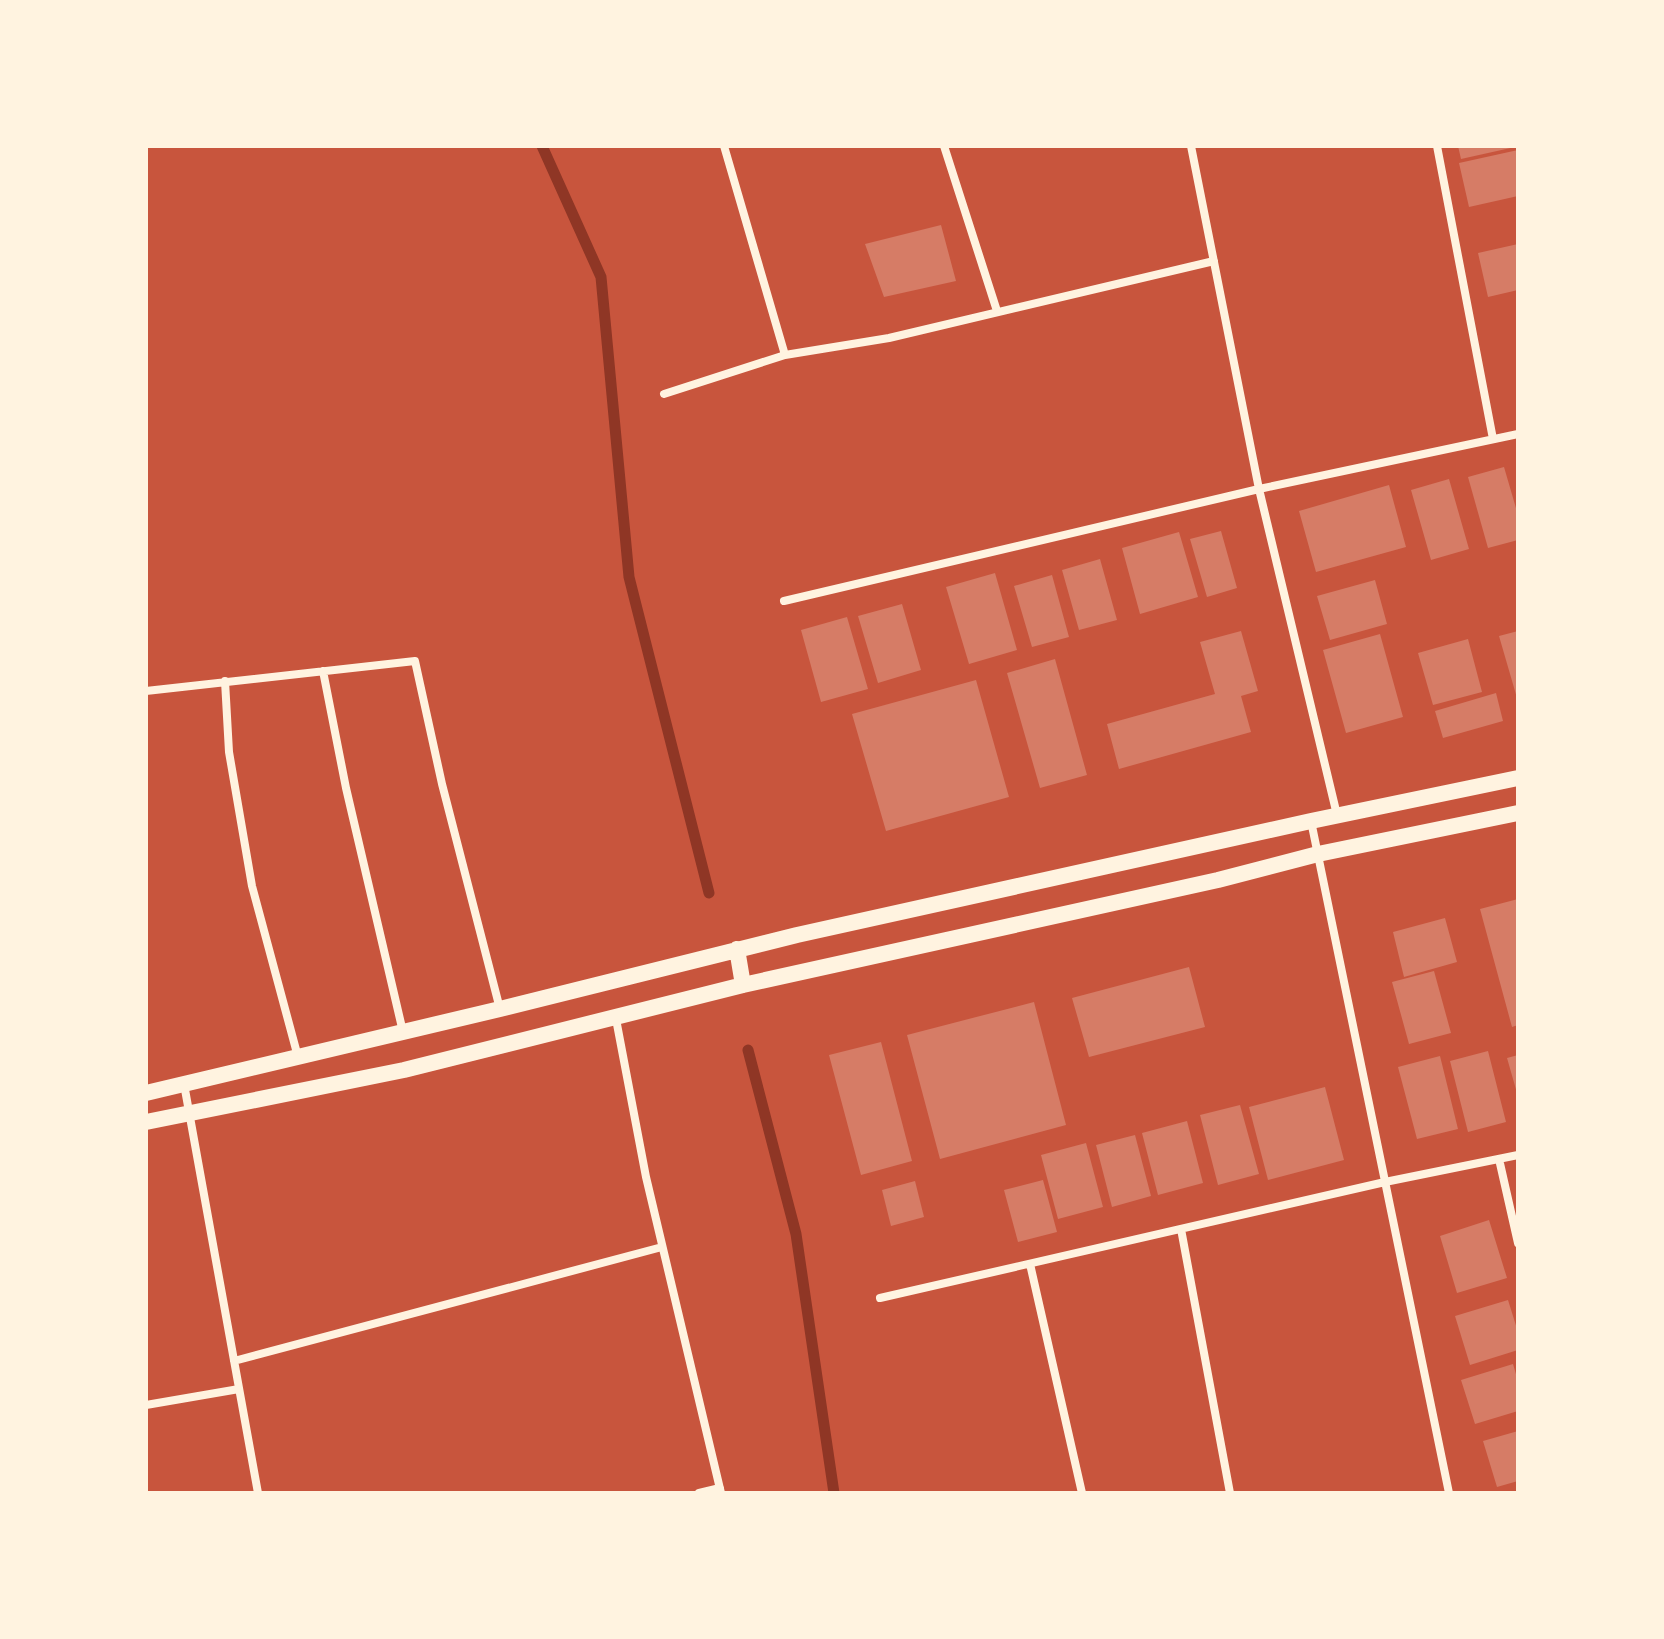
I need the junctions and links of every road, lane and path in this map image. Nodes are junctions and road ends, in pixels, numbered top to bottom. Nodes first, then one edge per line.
1 (724, 146) edge
2 (944, 146) edge
3 (1191, 146) edge
4 (1437, 146) edge
5 (1214, 261) junction
6 (997, 311) junction
7 (785, 355) junction
8 (664, 394) dead end
9 (1518, 434) edge
10 (1493, 439) junction
11 (1259, 489) junction
12 (784, 601) dead end
13 (323, 671) junction
14 (225, 681) junction
15 (146, 691) edge
16 (1518, 778) edge
17 (1518, 813) edge
18 (1337, 815) junction
19 (1311, 821) junction
20 (1318, 854) junction
21 (737, 949) junction
22 (743, 985) junction
23 (500, 1009) junction
24 (616, 1019) junction
25 (403, 1032) junction
26 (298, 1057) junction
27 (184, 1084) junction
28 (146, 1093) edge
29 (189, 1112) junction
30 (146, 1122) edge
31 (1518, 1155) edge
32 (1499, 1159) junction
33 (1385, 1182) junction
34 (1181, 1229) junction
35 (1518, 1243) edge
36 (662, 1247) junction
37 (1030, 1264) junction
38 (880, 1298) dead end
39 (234, 1361) junction
40 (239, 1389) junction
41 (146, 1405) edge
42 (721, 1490) edge
43 (258, 1493) edge
44 (699, 1493) edge
45 (1082, 1493) edge
46 (1230, 1493) edge
47 (1449, 1493) edge

1 - 7 street
2 - 6 street
3 - 5 street
4 - 10 street
5 - 6 street
5 - 11 street
6 - 7 street
7 - 8 street
9 - 10 street
10 - 11 street
11 - 12 street
11 - 18 street
13 - 14 street
13 - 23 street
13 - 25 street
14 - 15 street
14 - 26 street
16 - 18 main road
17 - 20 main road
18 - 19 main road
19 - 20 street
19 - 21 main road
20 - 22 main road
20 - 33 street
21 - 22 main road
21 - 23 main road
22 - 24 main road
23 - 25 main road
24 - 29 main road
24 - 36 street
25 - 26 main road
26 - 27 main road
27 - 28 main road
27 - 29 street
29 - 30 main road
29 - 39 street
31 - 32 street
32 - 33 street
32 - 35 street
33 - 34 street
33 - 47 street
34 - 37 street
34 - 46 street
36 - 39 street
36 - 42 street
37 - 38 street
37 - 45 street
39 - 40 street
40 - 41 street
40 - 43 street
42 - 44 street

